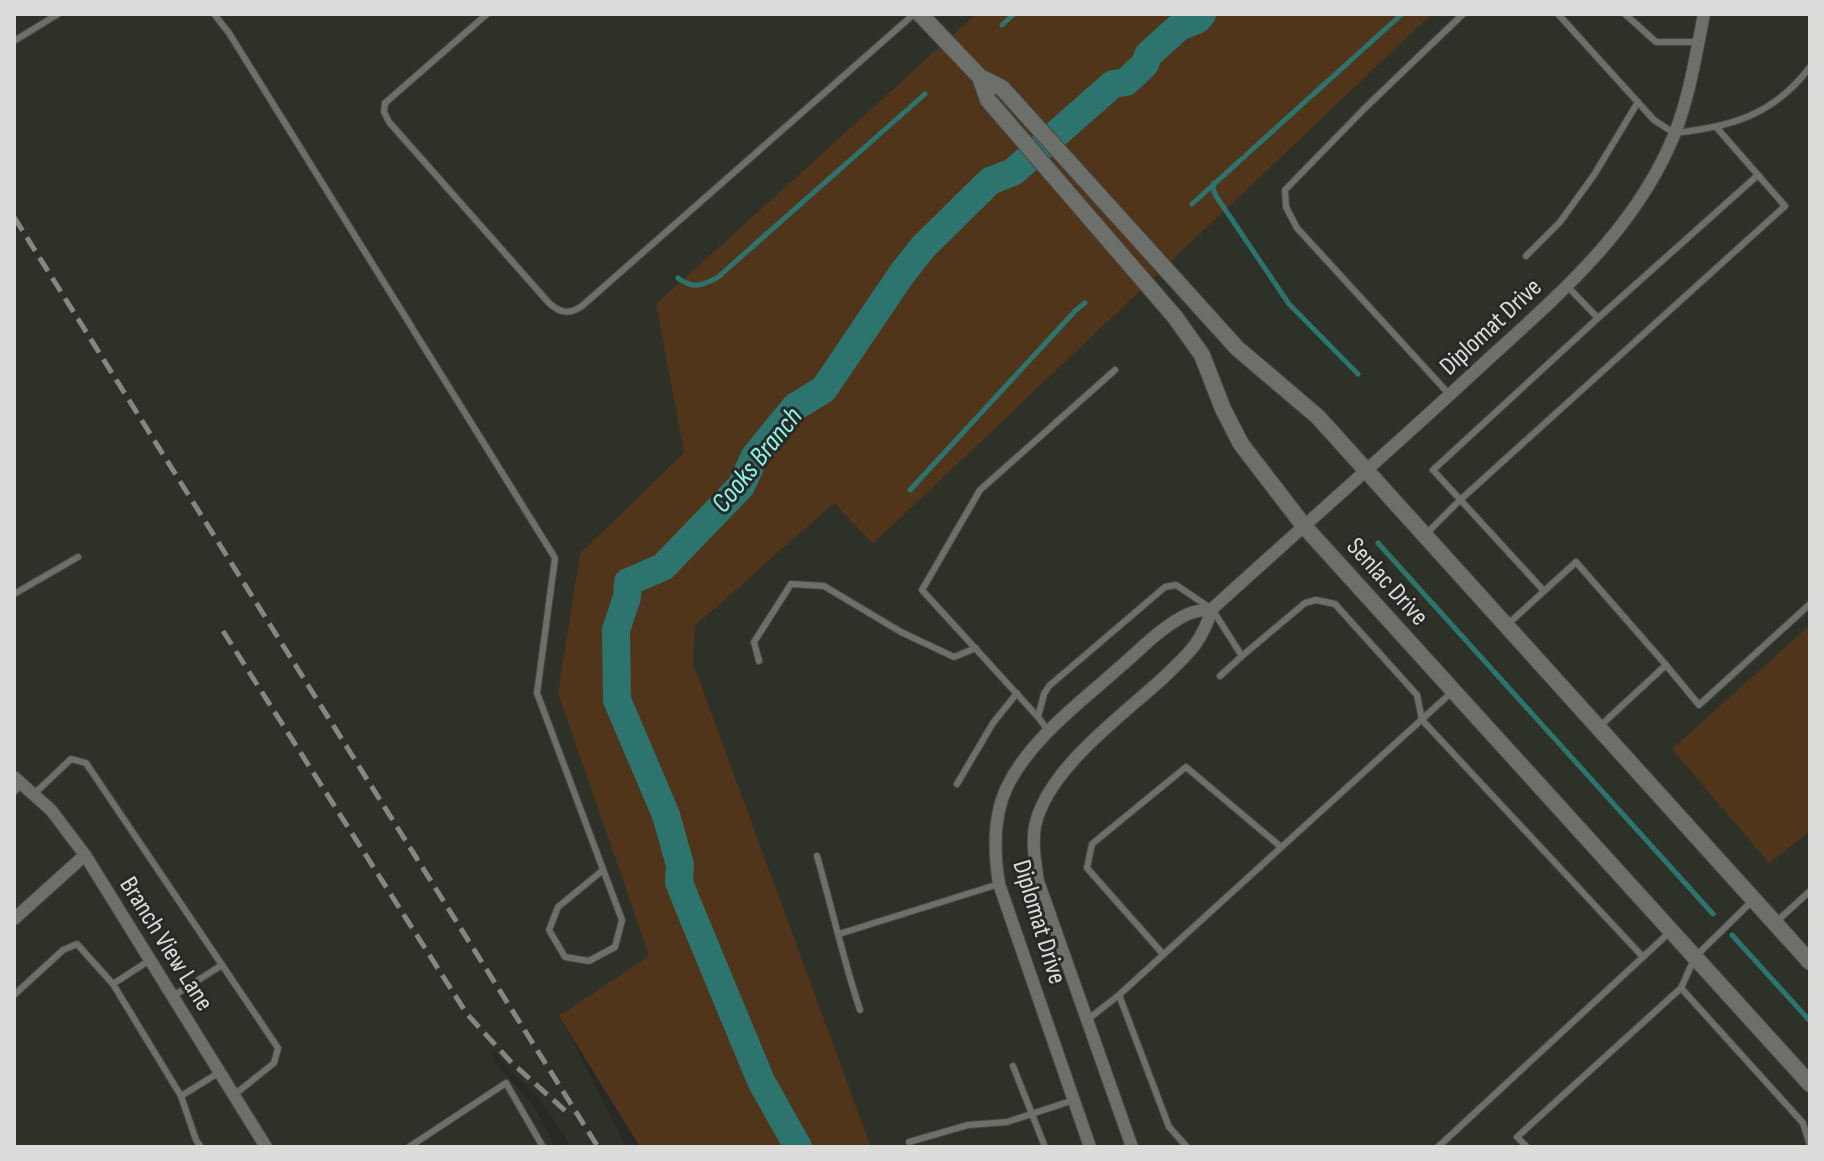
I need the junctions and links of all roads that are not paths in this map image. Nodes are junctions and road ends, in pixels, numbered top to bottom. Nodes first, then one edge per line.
1 (58, 14) edge
2 (214, 14) edge
3 (487, 14) edge
4 (914, 14) edge
5 (920, 14) edge
6 (1463, 14) edge
7 (1558, 14) edge
8 (1625, 14) edge
9 (1704, 14) edge
10 (14, 41) edge
11 (1699, 42) junction
12 (1810, 67) edge
13 (980, 77) junction
14 (1638, 102) junction
15 (1717, 128) junction
16 (1674, 133) junction
17 (1758, 175) junction
18 (1526, 256) dead end
19 (1567, 286) junction
20 (1598, 318) junction
21 (1115, 370) dead end
22 (1450, 395) junction
23 (1365, 470) junction
24 (1459, 501) junction
25 (1304, 526) junction
26 (1425, 535) junction
27 (78, 557) dead end
28 (1544, 591) junction
29 (14, 594) edge
30 (1810, 604) edge
31 (1212, 609) junction
32 (1507, 625) junction
33 (976, 648) junction
34 (1242, 656) junction
35 (759, 661) dead end
36 (1666, 665) junction
37 (1220, 676) dead end
38 (1453, 691) junction
39 (1017, 693) junction
40 (1038, 717) junction
41 (1422, 720) junction
42 (1599, 727) junction
43 (1049, 732) junction
44 (17, 784) edge
45 (957, 784) dead end
46 (34, 794) junction
47 (1281, 847) junction
48 (85, 855) junction
49 (817, 856) dead end
50 (603, 870) junction
51 (999, 884) junction
52 (1810, 891) edge
53 (1754, 899) junction
54 (14, 919) edge
55 (1775, 923) junction
56 (1671, 931) junction
57 (839, 934) junction
58 (1163, 954) junction
59 (1643, 957) junction
60 (1695, 957) junction
61 (150, 960) junction
62 (1810, 962) edge
63 (222, 965) junction
64 (113, 984) junction
65 (1681, 988) junction
66 (14, 995) edge
67 (1119, 995) junction
68 (173, 996) junction
69 (860, 1010) dead end
70 (1086, 1020) junction
71 (1013, 1066) dead end
72 (220, 1072) junction
73 (1810, 1084) edge
74 (234, 1095) junction
75 (181, 1096) junction
76 (1074, 1100) junction
77 (1031, 1114) junction
78 (909, 1142) dead end
79 (1810, 1145) edge
80 (1130, 1146) edge
81 (201, 1147) edge
82 (266, 1147) edge
83 (409, 1147) edge
84 (543, 1147) edge
85 (1045, 1147) edge
86 (1090, 1147) edge
87 (1187, 1147) edge
88 (1438, 1147) edge
89 (1527, 1147) edge

1 - 10 lane
2 - 50 lane
3 - 4 lane
5 - 13 street, Senlac Drive
6 - 22 lane
7 - 14 lane
8 - 11 lane
9 - 11 street, Diplomat Drive
11 - 16 street, Diplomat Drive
12 - 15 lane
13 - 23 street, Senlac Drive
13 - 25 street, Senlac Drive
14 - 16 lane
14 - 18 lane
15 - 16 lane
15 - 17 lane
16 - 19 street, Diplomat Drive
17 - 20 lane
17 - 24 lane
19 - 20 lane
19 - 22 street, Diplomat Drive
20 - 24 lane
21 - 33 lane
22 - 23 street, Diplomat Drive
23 - 25 street, Diplomat Drive
23 - 26 street, Senlac Drive
24 - 26 lane
24 - 28 lane
25 - 31 street, Diplomat Drive
25 - 38 street, Senlac Drive
26 - 32 street, Senlac Drive
27 - 29 lane
28 - 32 lane
28 - 36 lane
30 - 36 lane
31 - 34 lane
31 - 40 lane
31 - 43 street, Diplomat Drive
31 - 70 street, Diplomat Drive
32 - 42 street, Senlac Drive
33 - 35 lane
33 - 39 lane
34 - 37 lane
34 - 41 lane
36 - 42 lane
38 - 41 lane
38 - 56 street, Senlac Drive
39 - 40 lane
39 - 45 lane
40 - 43 lane
41 - 47 lane
41 - 59 lane
42 - 53 street, Senlac Drive
43 - 51 street, Diplomat Drive
44 - 46 street, Branch View Lane
46 - 48 street, Branch View Lane
46 - 63 lane
47 - 58 lane
47 - 58 lane
48 - 54 street
48 - 61 street, Branch View Lane
49 - 57 lane
50 - 50 lane
51 - 57 lane
51 - 76 street, Diplomat Drive
52 - 55 lane
53 - 55 street, Senlac Drive
53 - 60 lane
55 - 62 street, Senlac Drive
56 - 59 lane
56 - 60 street, Senlac Drive
57 - 69 lane
58 - 67 lane
59 - 88 lane
60 - 65 lane
60 - 73 street, Senlac Drive
61 - 64 lane
61 - 68 street, Branch View Lane
63 - 68 lane
63 - 74 lane
64 - 66 lane
64 - 75 lane
65 - 79 lane
65 - 89 lane
67 - 70 lane
67 - 87 lane
68 - 72 street, Branch View Lane
70 - 80 street, Diplomat Drive
71 - 77 lane
72 - 74 street, Branch View Lane
72 - 75 lane
74 - 82 street, Branch View Lane
75 - 81 lane
76 - 77 lane
76 - 86 street, Diplomat Drive
77 - 78 lane
77 - 85 lane
83 - 84 lane

